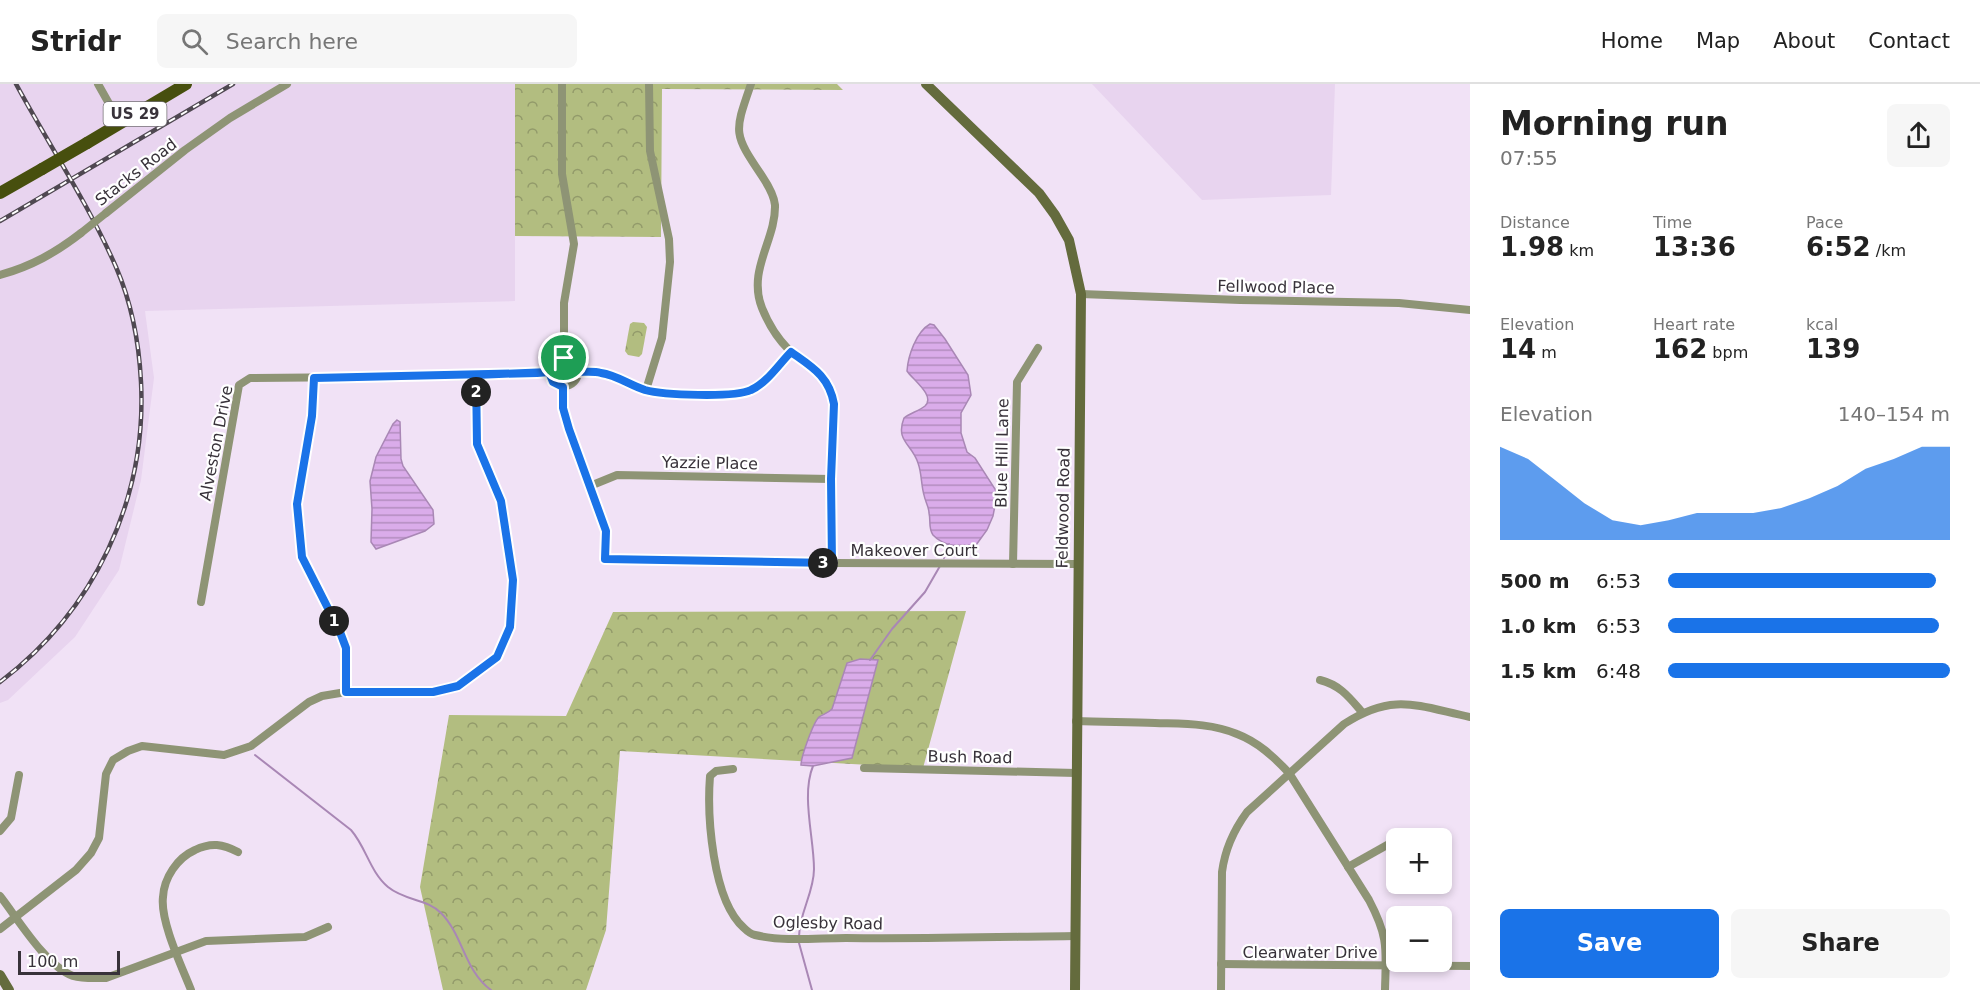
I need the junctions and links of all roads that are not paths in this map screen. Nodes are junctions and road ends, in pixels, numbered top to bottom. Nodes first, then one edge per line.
1 (98, 84) edge
2 (186, 84) edge
3 (287, 84) edge
4 (562, 84) edge
5 (649, 84) edge
6 (751, 84) edge
7 (926, 84) edge
8 (120, 123) junction
9 (0, 193) edge
10 (0, 275) edge
11 (1081, 294) junction
12 (1470, 310) edge
13 (1038, 348) dead end
14 (791, 352) junction
15 (564, 358) junction
16 (549, 372) junction
17 (578, 372) junction
18 (476, 375) junction
19 (314, 378) junction
20 (563, 387) junction
21 (646, 390) junction
22 (831, 479) junction
23 (590, 486) junction
24 (832, 563) junction
25 (1013, 564) junction
26 (1078, 564) junction
27 (201, 602) dead end
28 (1320, 680) dead end
29 (346, 692) junction
30 (1362, 712) junction
31 (1470, 717) edge
32 (1076, 721) junction
33 (864, 768) dead end
34 (733, 769) dead end
35 (1076, 773) junction
36 (1289, 773) junction
37 (19, 775) dead end
38 (0, 831) edge
39 (1386, 845) edge
40 (238, 852) dead end
41 (1348, 867) junction
42 (0, 896) edge
43 (16, 917) junction
44 (328, 927) dead end
45 (0, 929) edge
46 (1075, 936) junction
47 (1386, 943) edge
48 (176, 952) junction
49 (1221, 964) junction
50 (1386, 966) joint
51 (1452, 966) edge
52 (1470, 966) edge
53 (0, 975) edge
54 (9, 990) edge
55 (191, 990) edge
56 (1075, 990) edge
57 (1221, 990) edge
58 (1385, 990) edge

1 - 8 street
2 - 8 main road, US 29
3 - 10 street, Stacks Road, bridge
4 - 15 street
5 - 21 street
6 - 14 street
7 - 11 street, Feldwood Road
8 - 9 main road, US 29, bridge
11 - 12 street, Fellwood Place
11 - 26 street, Feldwood Road
13 - 25 street, Blue Hill Lane
14 - 21 street
14 - 22 street
15 - 16 street
15 - 17 street
16 - 18 street, Alveston Drive
16 - 20 street
17 - 20 street
17 - 21 street
18 - 19 street, Alveston Drive
18 - 29 street
19 - 27 street, Alveston Drive
19 - 29 street
20 - 23 street, Makeover Court
22 - 23 street, Yazzie Place
22 - 24 street
23 - 24 street, Makeover Court
24 - 25 street, Makeover Court
25 - 26 street, Makeover Court
26 - 32 street, Feldwood Road
28 - 30 street
29 - 43 street
30 - 31 street
30 - 36 street
32 - 35 street, Feldwood Road
32 - 36 street
33 - 35 street, Bush Road
34 - 46 street, Oglesby Road
35 - 46 street, Feldwood Road
36 - 41 street
36 - 49 street
37 - 38 street
39 - 41 street
40 - 48 street
41 - 47 street
42 - 43 street
43 - 45 street
43 - 48 street
44 - 48 street
46 - 56 street, Feldwood Road
48 - 55 street
49 - 50 street, Clearwater Drive
49 - 57 street
50 - 58 street
51 - 52 street, Clearwater Drive
53 - 54 street

